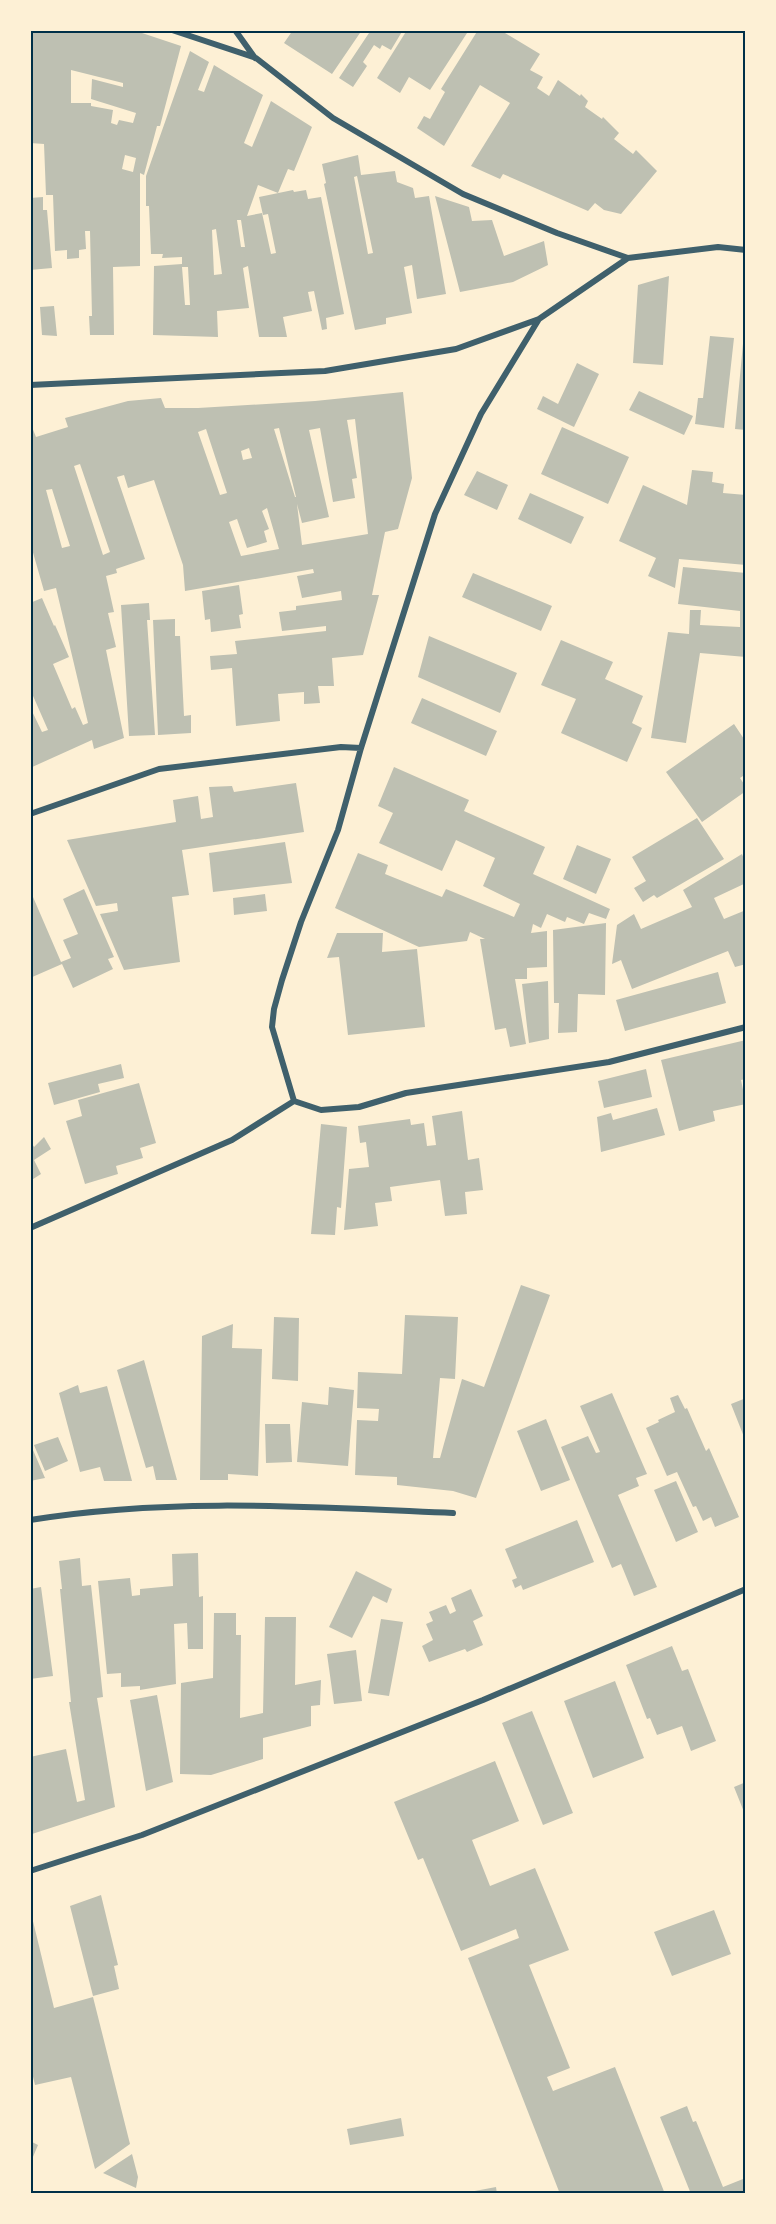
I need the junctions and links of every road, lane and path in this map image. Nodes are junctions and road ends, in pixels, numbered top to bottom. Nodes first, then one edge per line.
1 (172, 30) edge
2 (236, 30) edge
3 (256, 58) junction
4 (746, 250) edge
5 (628, 258) junction
6 (539, 319) junction
7 (30, 385) edge
8 (361, 748) junction
9 (30, 814) edge
10 (746, 1027) edge
11 (294, 1101) junction
12 (30, 1228) edge
13 (453, 1513) dead end
14 (30, 1520) edge
15 (746, 1589) edge
16 (30, 1871) edge

1 - 3 street
2 - 3 street
3 - 5 street
4 - 5 street
5 - 6 street
6 - 7 street
6 - 8 street
8 - 9 street
8 - 11 street
10 - 11 street
11 - 12 street
13 - 14 street
15 - 16 street

